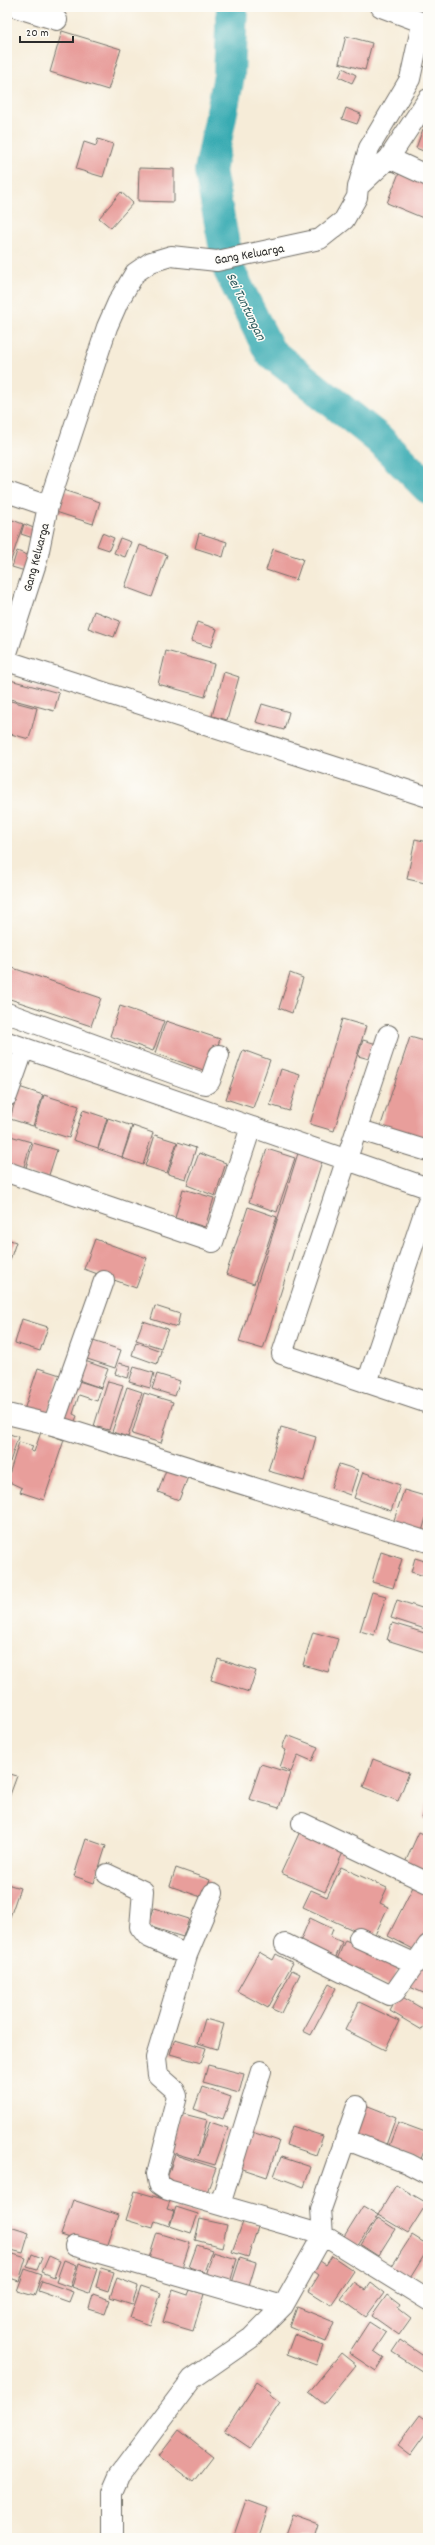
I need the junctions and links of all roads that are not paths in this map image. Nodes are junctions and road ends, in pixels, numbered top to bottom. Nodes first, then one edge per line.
1 (15, 7) edge
2 (380, 7) edge
3 (57, 20) dead end
4 (424, 23) edge
5 (428, 99) edge
6 (389, 158) junction
7 (428, 176) edge
8 (358, 187) junction
9 (7, 492) edge
10 (48, 506) junction
11 (12, 621) edge
12 (7, 653) edge
13 (7, 661) edge
14 (428, 797) edge
15 (7, 1013) edge
16 (388, 1035) dead end
17 (15, 1045) edge
18 (220, 1055) dead end
19 (7, 1096) edge
20 (251, 1127) junction
21 (357, 1129) junction
22 (428, 1151) edge
23 (346, 1160) junction
24 (7, 1172) edge
25 (428, 1188) edge
26 (428, 1201) edge
27 (104, 1281) dead end
28 (367, 1383) junction
29 (428, 1403) edge
30 (7, 1414) edge
31 (53, 1425) junction
32 (428, 1542) edge
33 (302, 1823) dead end
34 (107, 1874) dead end
35 (428, 1883) edge
36 (213, 1893) dead end
37 (359, 1938) dead end
38 (285, 1944) dead end
39 (428, 1945) edge
40 (187, 1955) junction
41 (416, 1964) junction
42 (261, 2071) dead end
43 (357, 2106) dead end
44 (347, 2140) junction
45 (428, 2174) edge
46 (220, 2205) junction
47 (324, 2235) junction
48 (75, 2246) dead end
49 (428, 2300) edge
50 (283, 2306) junction
51 (112, 2538) edge

1 - 3 street
2 - 4 street
4 - 8 street
5 - 6 street, Gang Keluarga
6 - 7 street
6 - 8 street, Gang Keluarga
8 - 10 street, Gang Keluarga
9 - 10 street, Gang Keluarga
10 - 11 street, Gang Keluarga
11 - 12 street, Gang Keluarga
13 - 14 street
15 - 18 street
16 - 21 street
17 - 19 street
17 - 20 street
20 - 23 street
20 - 24 street
21 - 22 street
21 - 23 street
23 - 25 street
23 - 28 street
26 - 28 street
27 - 31 street
28 - 29 street
30 - 31 street
31 - 32 street
33 - 35 street
34 - 40 street
36 - 40 street
37 - 41 street
38 - 41 street
39 - 41 street
40 - 46 street
42 - 46 street
43 - 44 street
44 - 45 street
44 - 47 street
46 - 47 street
47 - 49 street
47 - 50 street
48 - 50 street
50 - 51 street

